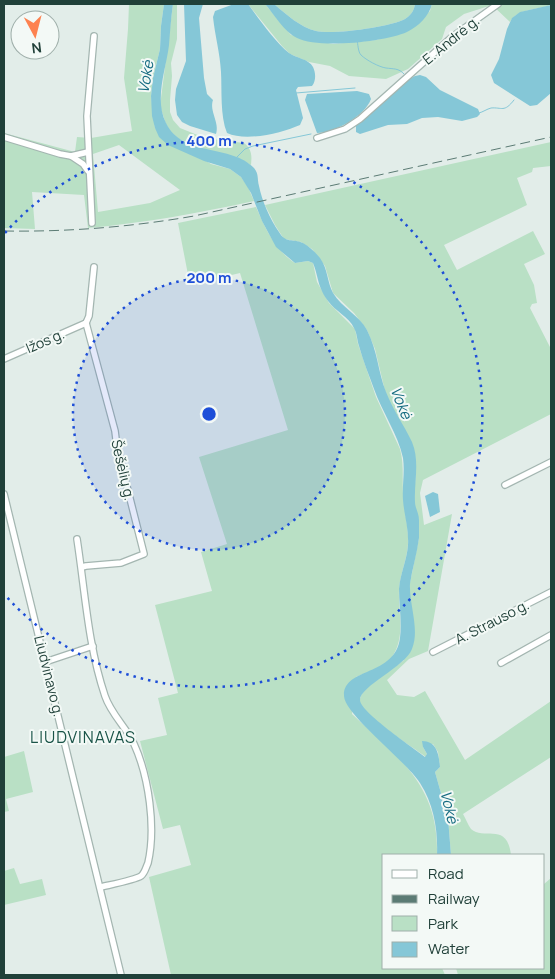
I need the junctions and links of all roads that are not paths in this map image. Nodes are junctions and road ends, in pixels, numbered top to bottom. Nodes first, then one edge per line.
1 (498, 4) edge
2 (94, 36) dead end
3 (4, 137) edge
4 (317, 138) dead end
5 (88, 152) junction
6 (71, 156) junction
7 (89, 172) junction
8 (92, 223) dead end
9 (94, 267) dead end
10 (86, 324) junction
11 (4, 359) edge
12 (551, 462) edge
13 (505, 485) dead end
14 (4, 494) edge
15 (78, 539) dead end
16 (82, 567) junction
17 (551, 592) edge
18 (551, 635) edge
19 (93, 646) junction
20 (433, 652) dead end
21 (45, 662) junction
22 (501, 663) dead end
23 (101, 887) junction
24 (122, 975) edge

1 - 4 street, E. Andrė g.
2 - 5 street
3 - 6 street
5 - 6 street
5 - 7 street
6 - 7 street
7 - 8 street
9 - 10 street
10 - 11 street, Ižos g.
10 - 16 street, Šešėlių g.
12 - 13 street
14 - 21 street, Liudvinavo g.
15 - 16 street
16 - 19 street
17 - 20 street, A. Strauso g.
18 - 22 street
19 - 21 street
19 - 23 street
21 - 23 street, Liudvinavo g.
23 - 24 street, Liudvinavo g.

